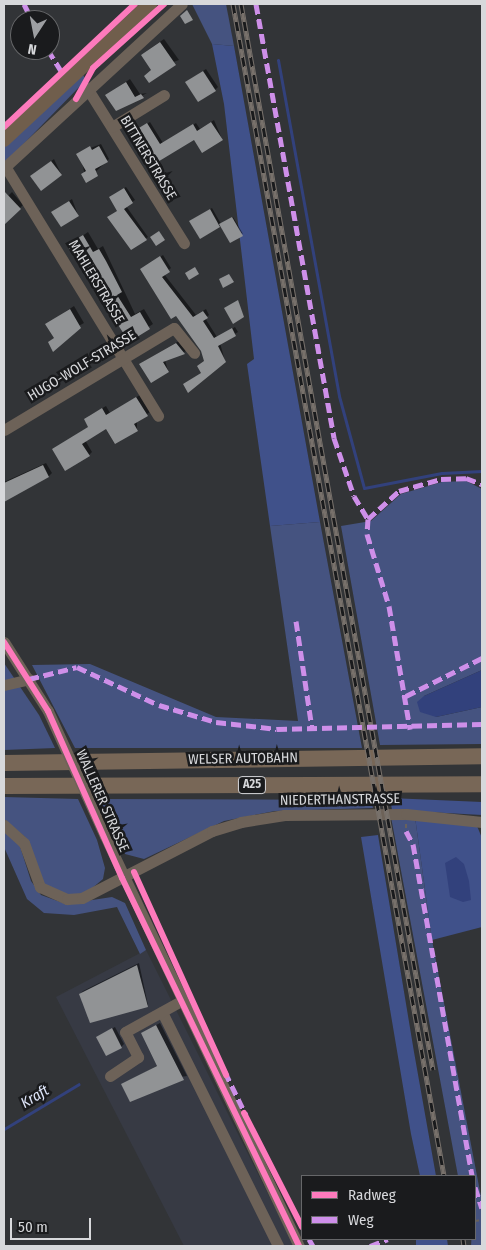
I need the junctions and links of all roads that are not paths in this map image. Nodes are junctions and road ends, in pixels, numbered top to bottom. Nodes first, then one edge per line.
1 (150, 4) edge
2 (182, 4) edge
3 (87, 88) junction
4 (164, 95) dead end
5 (112, 127) junction
6 (4, 140) edge
7 (5, 167) edge
8 (184, 243) dead end
9 (194, 354) dead end
10 (124, 359) junction
11 (158, 416) dead end
12 (4, 430) edge
13 (4, 642) edge
14 (29, 679) junction
15 (4, 685) edge
16 (482, 756) edge
17 (4, 763) edge
18 (478, 785) edge
19 (4, 786) edge
20 (482, 822) edge
21 (4, 825) edge
22 (122, 878) junction
23 (181, 1001) junction
24 (162, 1012) junction
25 (110, 1076) dead end
26 (278, 1246) edge
27 (299, 1246) edge

1 - 6 main road
2 - 3 street
3 - 5 street, BITTNERSTRASSE
3 - 7 street
4 - 5 street
5 - 8 street, BITTNERSTRASSE
7 - 10 street, MAHLERSTRASSE
9 - 10 street, HUGO-WOLF-STRASSE
10 - 11 street, MAHLERSTRASSE
10 - 12 street, HUGO-WOLF-STRASSE
13 - 14 street, WALLERER STRASSE
14 - 15 street
14 - 22 street, WALLERER STRASSE, bridge
16 - 17 highway, WELSER AUTOBAHN / A25
18 - 19 highway, WELSER AUTOBAHN / A25
20 - 22 street, NIEDERTHANSTRASSE
21 - 22 street, NIEDERTHANSTRASSE
22 - 23 street, WALLERER STRASSE
23 - 24 street
23 - 27 street, WALLERER STRASSE
24 - 25 street
24 - 26 street

